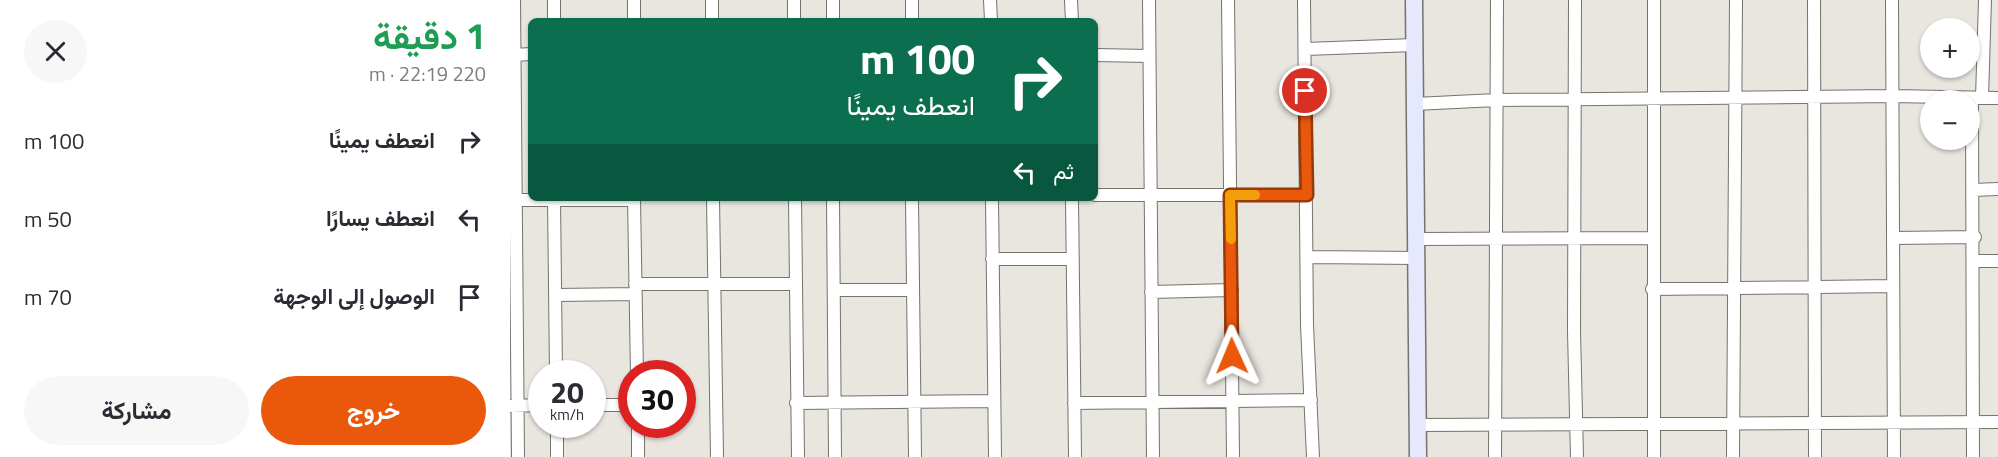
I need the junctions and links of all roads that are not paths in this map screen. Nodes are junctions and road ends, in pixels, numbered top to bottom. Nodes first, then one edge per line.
1 (514, 0) edge
2 (554, 0) edge
3 (634, 0) edge
4 (712, 0) edge
5 (794, 0) edge
6 (833, 0) edge
7 (912, 0) edge
8 (990, 0) edge
9 (1071, 0) edge
10 (1149, 0) edge
11 (1228, 0) edge
12 (1304, 0) edge
13 (1414, 0) edge
14 (1497, 0) edge
15 (1575, 0) edge
16 (1654, 0) edge
17 (1736, 0) edge
18 (1814, 0) edge
19 (1892, 0) edge
20 (1985, 0) edge
21 (1985, 17) junction
22 (1998, 17) edge
23 (554, 18) edge
24 (634, 18) edge
25 (712, 18) edge
26 (794, 18) edge
27 (833, 18) edge
28 (912, 18) edge
29 (991, 18) edge
30 (1072, 18) edge
31 (1414, 45) junction
32 (1305, 50) junction
33 (528, 54) edge
34 (515, 55) junction
35 (1098, 55) edge
36 (1149, 56) junction
37 (1978, 90) edge
38 (1893, 96) junction
39 (1814, 97) junction
40 (1920, 97) edge
41 (1736, 98) junction
42 (1980, 98) edge
43 (1998, 98) edge
44 (1575, 99) junction
45 (1653, 99) junction
46 (1496, 100) junction
47 (1415, 104) junction
48 (1975, 150) edge
49 (1998, 189) edge
50 (1973, 190) junction
51 (1098, 195) edge
52 (1230, 195) junction
53 (1307, 195) junction
54 (1150, 196) junction
55 (513, 200) edge
56 (528, 200) edge
57 (554, 201) edge
58 (633, 201) edge
59 (713, 201) edge
60 (795, 201) edge
61 (833, 201) edge
62 (912, 201) edge
63 (992, 201) edge
64 (1072, 201) edge
65 (1497, 237) junction
66 (1975, 237) junction
67 (1575, 238) junction
68 (1653, 238) junction
69 (1894, 238) junction
70 (1417, 239) junction
71 (1308, 257) junction
72 (1417, 258) junction
73 (992, 259) junction
74 (1073, 259) junction
75 (1975, 261) junction
76 (1998, 261) edge
77 (795, 284) junction
78 (714, 285) junction
79 (1893, 286) junction
80 (1814, 287) junction
81 (1733, 288) junction
82 (635, 289) junction
83 (1652, 289) junction
84 (835, 290) junction
85 (913, 290) junction
86 (1232, 290) junction
87 (1151, 292) junction
88 (556, 295) junction
89 (556, 360) edge
90 (637, 360) edge
91 (1232, 400) junction
92 (1311, 400) junction
93 (993, 401) junction
94 (915, 402) junction
95 (1152, 402) junction
96 (835, 403) junction
97 (1074, 403) junction
98 (796, 404) junction
99 (528, 405) edge
100 (513, 406) edge
101 (1894, 422) junction
102 (1973, 422) junction
103 (1998, 422) edge
104 (1733, 423) junction
105 (1815, 423) junction
106 (1654, 424) junction
107 (1417, 425) junction
108 (1495, 425) junction
109 (1575, 425) junction
110 (557, 438) edge
111 (638, 438) edge
112 (518, 457) edge
113 (557, 457) edge
114 (638, 457) edge
115 (717, 457) edge
116 (798, 457) edge
117 (836, 457) edge
118 (915, 457) edge
119 (994, 457) edge
120 (1075, 457) edge
121 (1153, 457) edge
122 (1233, 457) edge
123 (1313, 457) edge
124 (1418, 457) edge
125 (1495, 457) edge
126 (1576, 457) edge
127 (1654, 457) edge
128 (1733, 457) edge
129 (1815, 457) edge
130 (1894, 457) edge
131 (1973, 457) edge

1 - 34 street
2 - 23 street
3 - 24 street
4 - 25 street
5 - 26 street
6 - 27 street
7 - 28 street
8 - 29 street
9 - 30 street
10 - 36 street
11 - 52 street
12 - 32 street
13 - 31 main road
14 - 46 street
15 - 44 street
16 - 45 street
17 - 41 street
18 - 39 street
19 - 38 street
20 - 21 street
21 - 22 street
21 - 37 street
31 - 32 street
31 - 47 main road
32 - 53 street
33 - 34 street
34 - 55 street
35 - 36 street
36 - 54 street
38 - 39 street
38 - 40 street
38 - 69 street
39 - 41 street
39 - 80 street
41 - 45 street
41 - 81 street
42 - 43 street
44 - 45 street
44 - 46 street
44 - 67 street
45 - 68 street
46 - 47 street
46 - 65 street
47 - 70 main road
48 - 50 street
49 - 50 street
50 - 66 street
51 - 54 street
52 - 53 street
52 - 54 street
52 - 86 street
53 - 71 street
54 - 87 street
55 - 56 street
55 - 100 street
57 - 88 street
58 - 82 street
59 - 78 street
60 - 77 street
61 - 84 street
62 - 85 street
63 - 73 street
64 - 74 street
65 - 67 street
65 - 70 street
65 - 108 street
66 - 69 street
66 - 75 street
67 - 68 street
67 - 109 street
68 - 83 street
69 - 79 street
70 - 72 main road
71 - 72 street
71 - 92 street
72 - 107 main road
73 - 74 street
73 - 93 street
74 - 97 street
75 - 76 street
75 - 102 street
77 - 78 street
77 - 98 street
78 - 82 street
78 - 115 street
79 - 80 street
79 - 101 street
80 - 81 street
80 - 105 street
81 - 83 street
81 - 104 street
82 - 88 street
82 - 90 street
83 - 106 street
84 - 85 street
84 - 96 street
85 - 94 street
86 - 87 street
86 - 91 street
87 - 95 street
88 - 89 street
91 - 92 street
91 - 95 street
91 - 122 street
92 - 123 street
93 - 94 street
93 - 119 street
94 - 96 street
94 - 118 street
95 - 97 street
95 - 121 street
96 - 98 street
96 - 117 street
97 - 120 street
98 - 116 street
99 - 100 street
100 - 112 street
101 - 102 street
101 - 105 street
101 - 130 street
102 - 103 street
102 - 131 street
104 - 105 street
104 - 106 street
104 - 128 street
105 - 129 street
106 - 109 street
106 - 127 street
107 - 108 street
107 - 124 main road
108 - 109 street
108 - 125 street
109 - 126 street
110 - 113 street
111 - 114 street

